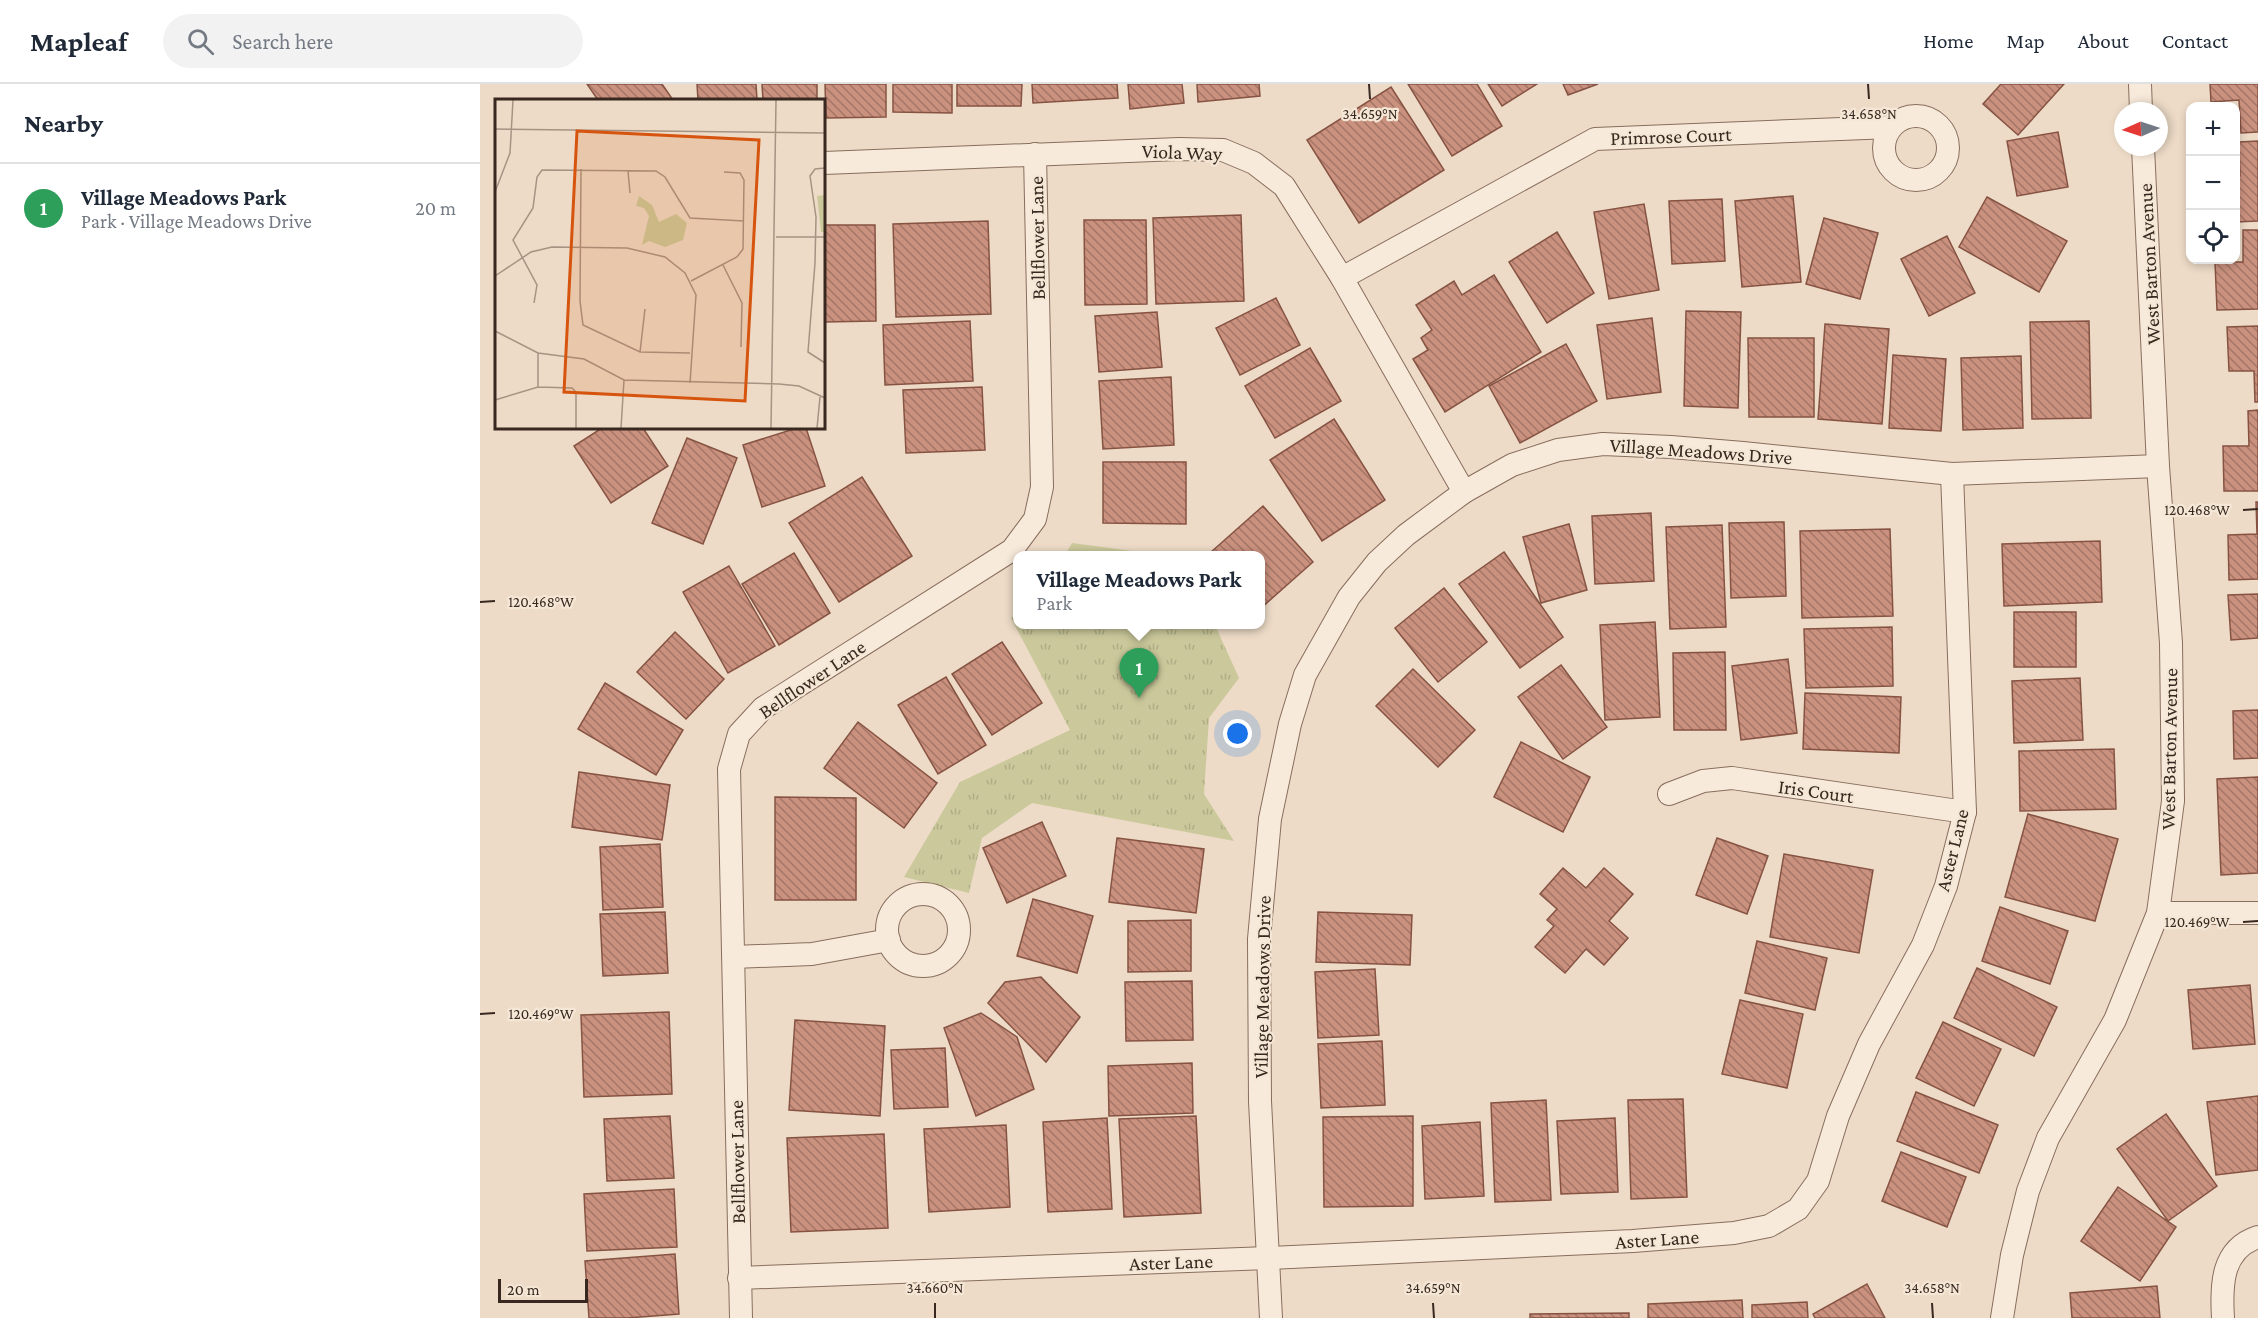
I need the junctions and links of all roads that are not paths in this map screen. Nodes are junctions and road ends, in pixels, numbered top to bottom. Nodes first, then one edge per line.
1 (2140, 84) edge
2 (2141, 102) edge
3 (1891, 127) dead end
4 (1035, 154) junction
5 (2143, 156) edge
6 (825, 163) edge
7 (1342, 278) junction
8 (2158, 466) junction
9 (1952, 474) junction
10 (1464, 492) junction
11 (1669, 794) dead end
12 (1965, 812) junction
13 (2258, 913) edge
14 (2158, 914) junction
15 (889, 940) dead end
16 (734, 957) junction
17 (2258, 1237) edge
18 (1268, 1258) junction
19 (739, 1278) junction
20 (741, 1318) edge
21 (1271, 1318) edge
22 (2002, 1318) edge
23 (2223, 1318) edge

1 - 2 street
3 - 7 street, Primrose Court
4 - 6 street, Viola Way
4 - 7 street, Viola Way
4 - 16 street, Bellflower Lane
5 - 8 street, West Barton Avenue
7 - 10 street, Viola Way
8 - 9 street, Village Meadows Drive
8 - 14 street, West Barton Avenue
9 - 10 street, Village Meadows Drive
9 - 12 street, Aster Lane
10 - 18 street, Village Meadows Drive
11 - 12 street, Iris Court
12 - 18 street, Aster Lane
13 - 14 street
14 - 22 street, West Barton Avenue
15 - 16 street
16 - 19 street, Bellflower Lane
17 - 23 street
18 - 19 street, Aster Lane
18 - 21 street, Village Meadows Drive
19 - 20 street, Bellflower Lane

